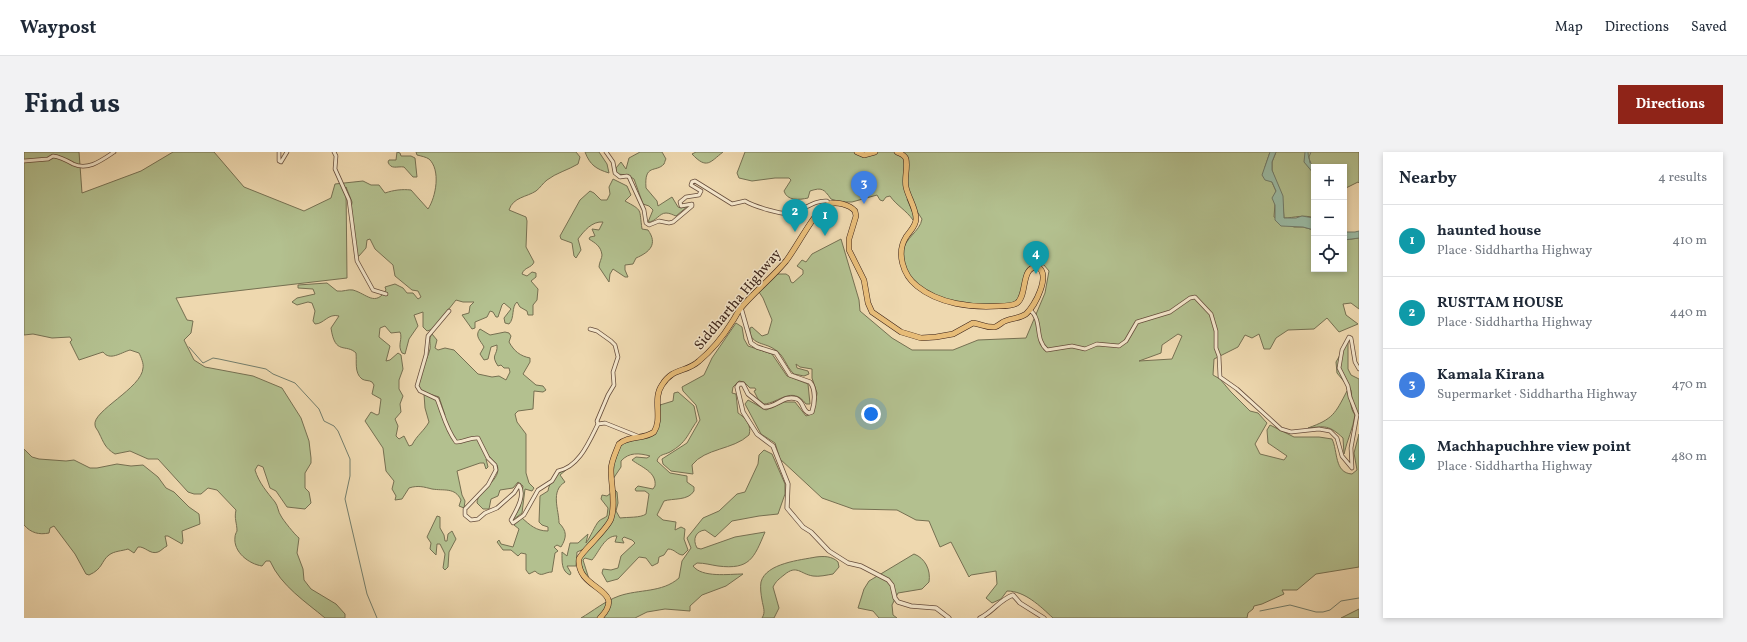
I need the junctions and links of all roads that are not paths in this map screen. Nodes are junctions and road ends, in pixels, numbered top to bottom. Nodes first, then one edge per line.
1 (114, 152) edge
2 (279, 152) edge
3 (287, 152) edge
4 (334, 152) edge
5 (606, 152) edge
6 (857, 152) edge
7 (875, 152) edge
8 (897, 152) edge
9 (24, 161) edge
10 (829, 203) junction
11 (386, 294) dead end
12 (741, 308) junction
13 (1030, 310) junction
14 (450, 311) dead end
15 (590, 329) dead end
16 (1359, 369) edge
17 (598, 424) junction
18 (640, 437) junction
19 (600, 618) edge
20 (949, 618) edge
21 (980, 618) edge
22 (1044, 618) edge

1 - 9 street
2 - 3 street
4 - 11 street
5 - 10 street
6 - 7 highway
8 - 13 highway
10 - 12 highway, Siddhartha Highway
10 - 13 highway
12 - 18 highway, Siddhartha Highway
12 - 20 street
13 - 16 street
14 - 17 street
15 - 17 street
17 - 18 street
18 - 19 highway, Siddhartha Highway
21 - 22 street

